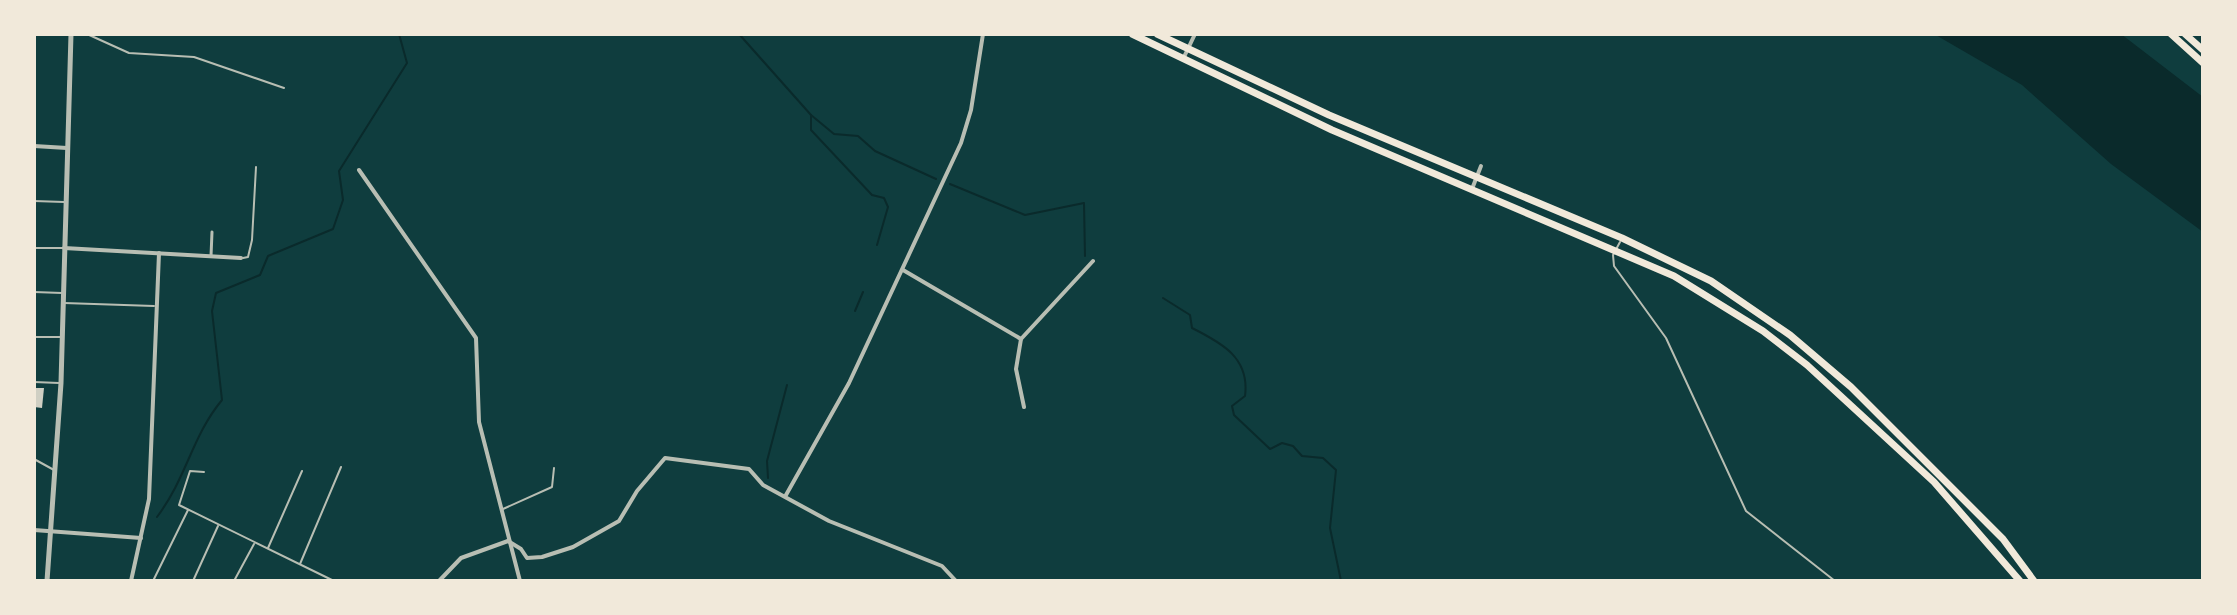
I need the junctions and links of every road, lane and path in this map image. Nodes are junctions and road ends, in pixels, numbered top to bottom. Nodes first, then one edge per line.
1 (71, 34) edge
2 (87, 34) edge
3 (983, 34) edge
4 (1132, 34) edge
5 (1157, 34) edge
6 (1195, 34) edge
7 (2171, 34) edge
8 (2185, 34) edge
9 (1187, 49) junction
10 (2203, 50) edge
11 (1183, 59) junction
12 (2203, 63) edge
13 (284, 88) dead end
14 (34, 146) edge
15 (67, 148) junction
16 (1481, 166) dead end
17 (256, 167) dead end
18 (359, 170) dead end
19 (1478, 178) junction
20 (1472, 189) junction
21 (34, 201) edge
22 (66, 202) junction
23 (212, 232) dead end
24 (1622, 238) junction
25 (34, 248) edge
26 (64, 248) junction
27 (1616, 249) junction
28 (159, 253) junction
29 (211, 256) junction
30 (241, 258) joint
31 (1093, 261) dead end
32 (903, 270) junction
33 (34, 292) edge
34 (63, 293) junction
35 (62, 303) junction
36 (155, 306) junction
37 (34, 337) edge
38 (61, 337) junction
39 (1021, 339) junction
40 (34, 382) edge
41 (61, 383) junction
42 (1024, 407) dead end
43 (34, 459) edge
44 (341, 467) dead end
45 (554, 468) dead end
46 (55, 471) junction
47 (302, 471) dead end
48 (204, 472) dead end
49 (786, 495) junction
50 (502, 509) junction
51 (188, 510) junction
52 (219, 525) junction
53 (34, 530) edge
54 (52, 531) junction
55 (141, 538) junction
56 (508, 541) junction
57 (254, 543) junction
58 (267, 549) junction
59 (300, 565) junction
60 (47, 581) edge
61 (131, 581) edge
62 (153, 581) edge
63 (193, 581) edge
64 (234, 581) edge
65 (334, 581) edge
66 (439, 581) edge
67 (520, 581) edge
68 (956, 581) edge
69 (1835, 581) edge
70 (2020, 581) edge
71 (2034, 581) edge

1 - 15 street
2 - 13 lane
3 - 32 street
4 - 11 main road
5 - 9 main road
6 - 9 street
7 - 12 main road
8 - 10 main road
9 - 11 street
9 - 19 main road
11 - 20 main road
14 - 15 street
15 - 22 street
16 - 19 street
17 - 30 lane
18 - 50 street
19 - 20 street
19 - 24 main road
20 - 27 main road
21 - 22 lane
22 - 26 street
23 - 29 street
24 - 27 lane
24 - 71 main road
25 - 26 lane
26 - 28 street
26 - 34 street
27 - 69 lane
27 - 70 main road
28 - 29 street
28 - 36 street
29 - 30 street
31 - 39 street
32 - 39 street
32 - 49 street
33 - 34 lane
34 - 35 street
35 - 36 lane
35 - 38 street
36 - 55 street
37 - 38 lane
38 - 41 street
39 - 42 street
40 - 41 lane
41 - 46 street
43 - 46 lane
44 - 59 lane
45 - 50 lane
46 - 54 street
47 - 58 lane
48 - 51 lane
49 - 56 street
49 - 68 street
50 - 56 street
51 - 52 lane
51 - 62 lane
52 - 57 lane
52 - 63 lane
53 - 54 street
54 - 55 street
54 - 60 street
55 - 61 street
56 - 66 street
56 - 67 street
57 - 58 lane
57 - 64 lane
58 - 59 lane
59 - 65 lane

